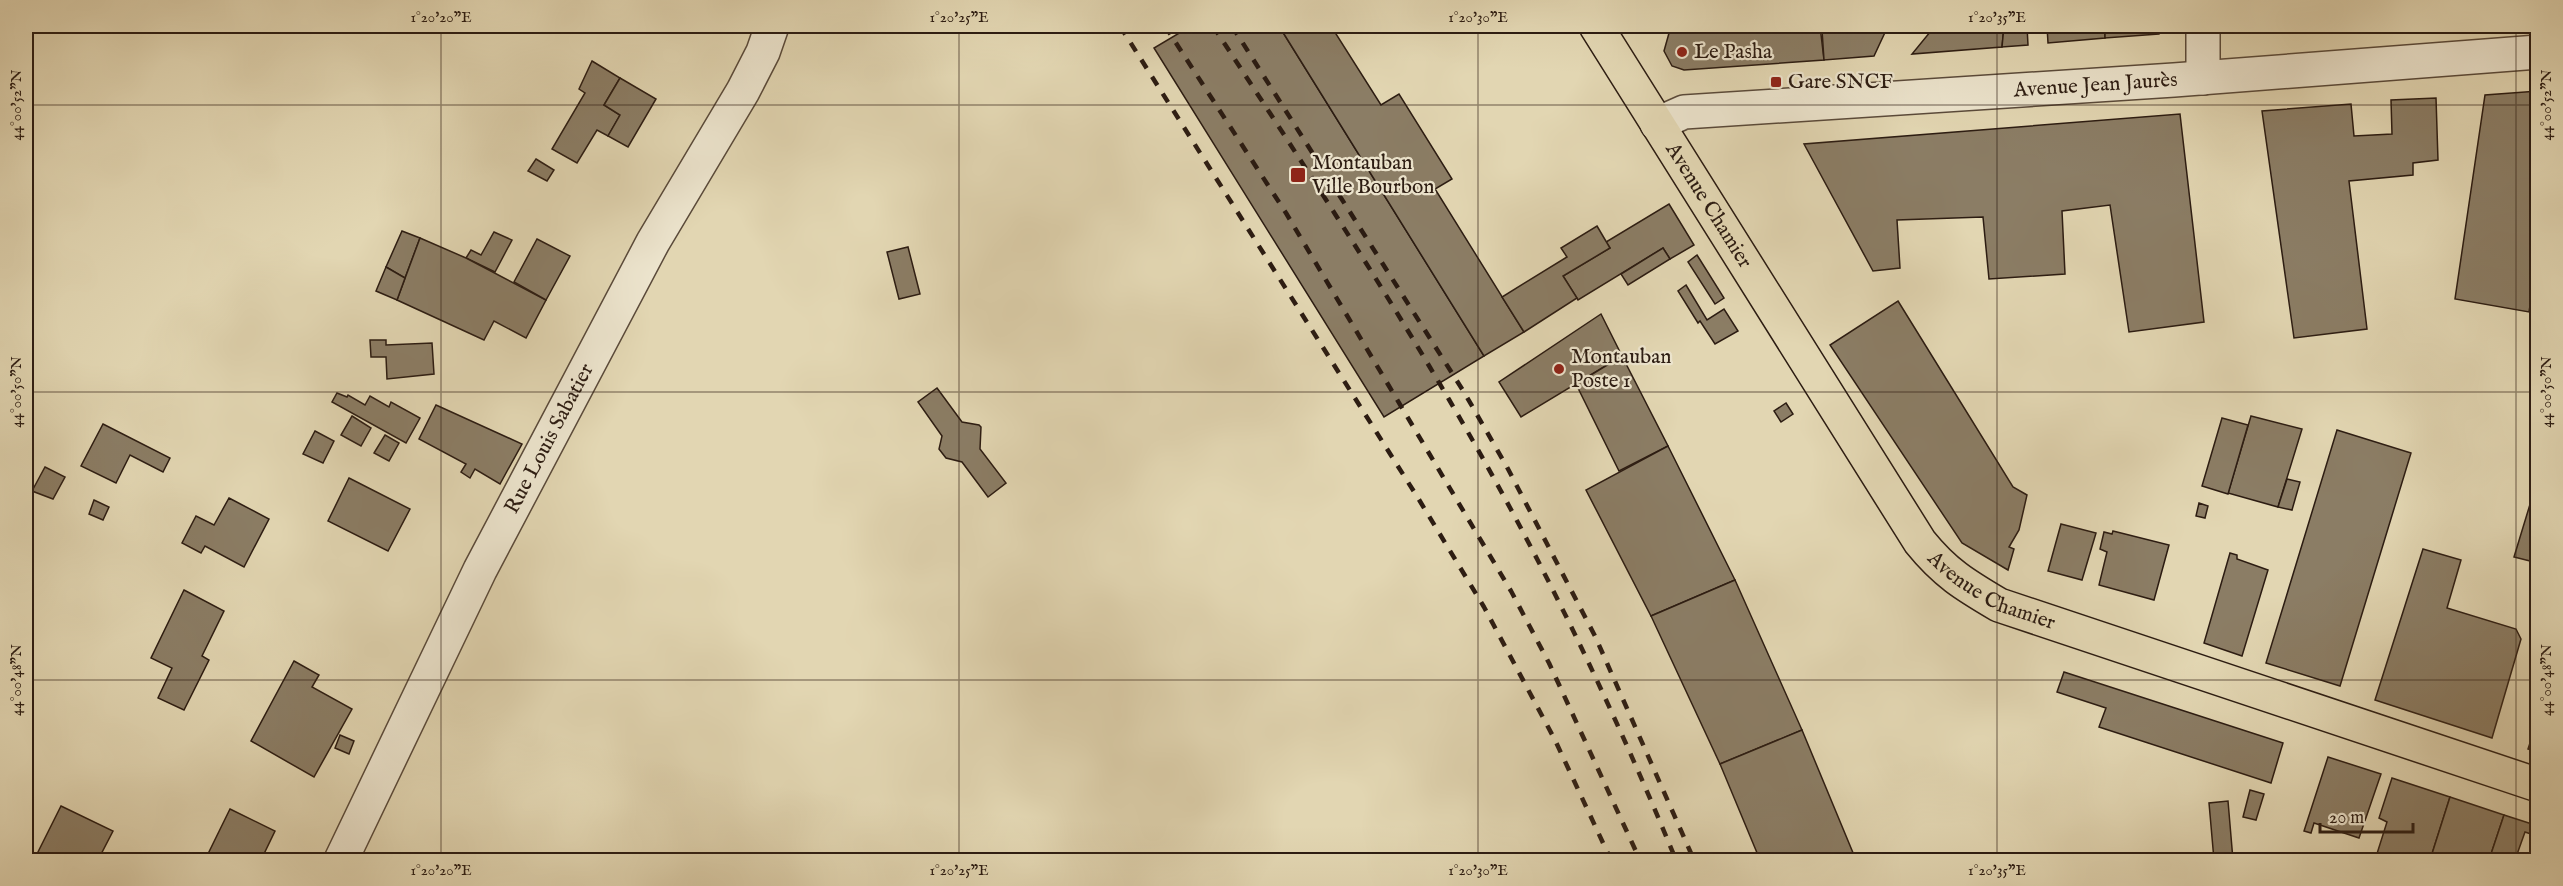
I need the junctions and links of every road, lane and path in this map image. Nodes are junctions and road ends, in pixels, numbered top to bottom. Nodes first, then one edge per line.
1 (772, 26) edge
2 (1597, 26) edge
3 (2203, 26) edge
4 (2538, 52) edge
5 (2203, 78) junction
6 (1657, 124) junction
7 (2538, 785) edge
8 (341, 861) edge

1 - 8 street, Rue Louis Sabatier
2 - 6 main road, Avenue Chamier
3 - 5 street
4 - 5 street, Avenue Jean Jaurès
5 - 6 street, Avenue Jean Jaurès
6 - 7 main road, Avenue Chamier

